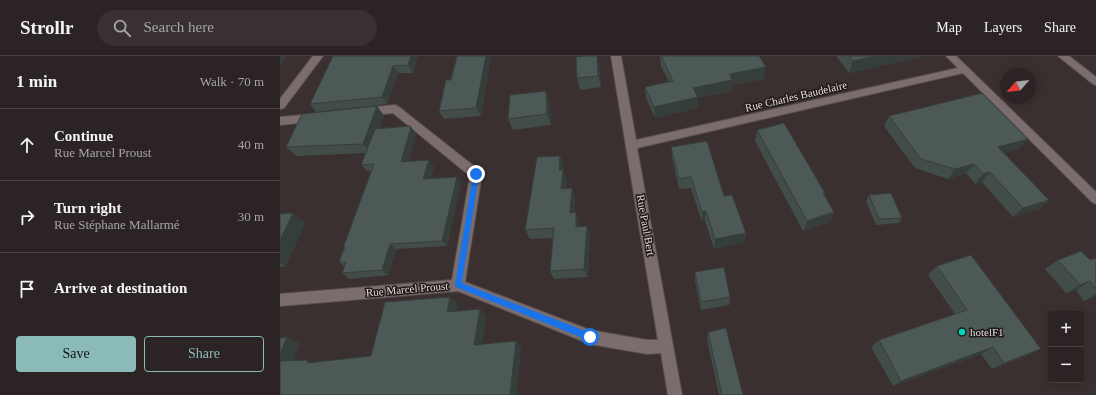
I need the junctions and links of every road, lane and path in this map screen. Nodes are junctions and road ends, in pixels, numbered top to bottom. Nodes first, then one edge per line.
1 (318, 56) edge
2 (616, 56) edge
3 (951, 56) edge
4 (1063, 56) edge
5 (965, 70) junction
6 (1096, 82) edge
7 (280, 106) edge
8 (357, 113) edge
9 (326, 116) edge
10 (280, 121) edge
11 (632, 145) junction
12 (1096, 199) edge
13 (458, 285) junction
14 (280, 300) edge
15 (667, 346) junction
16 (675, 395) edge

1 - 7 street
2 - 11 street, Rue Paul Bert
3 - 5 street
4 - 6 street
5 - 11 street, Rue Charles Baudelaire
5 - 12 street
8 - 13 street
9 - 10 street
11 - 15 street, Rue Paul Bert
13 - 14 street, Rue Marcel Proust
13 - 15 street, Rue Marcel Proust
15 - 16 street, Rue Paul Bert

